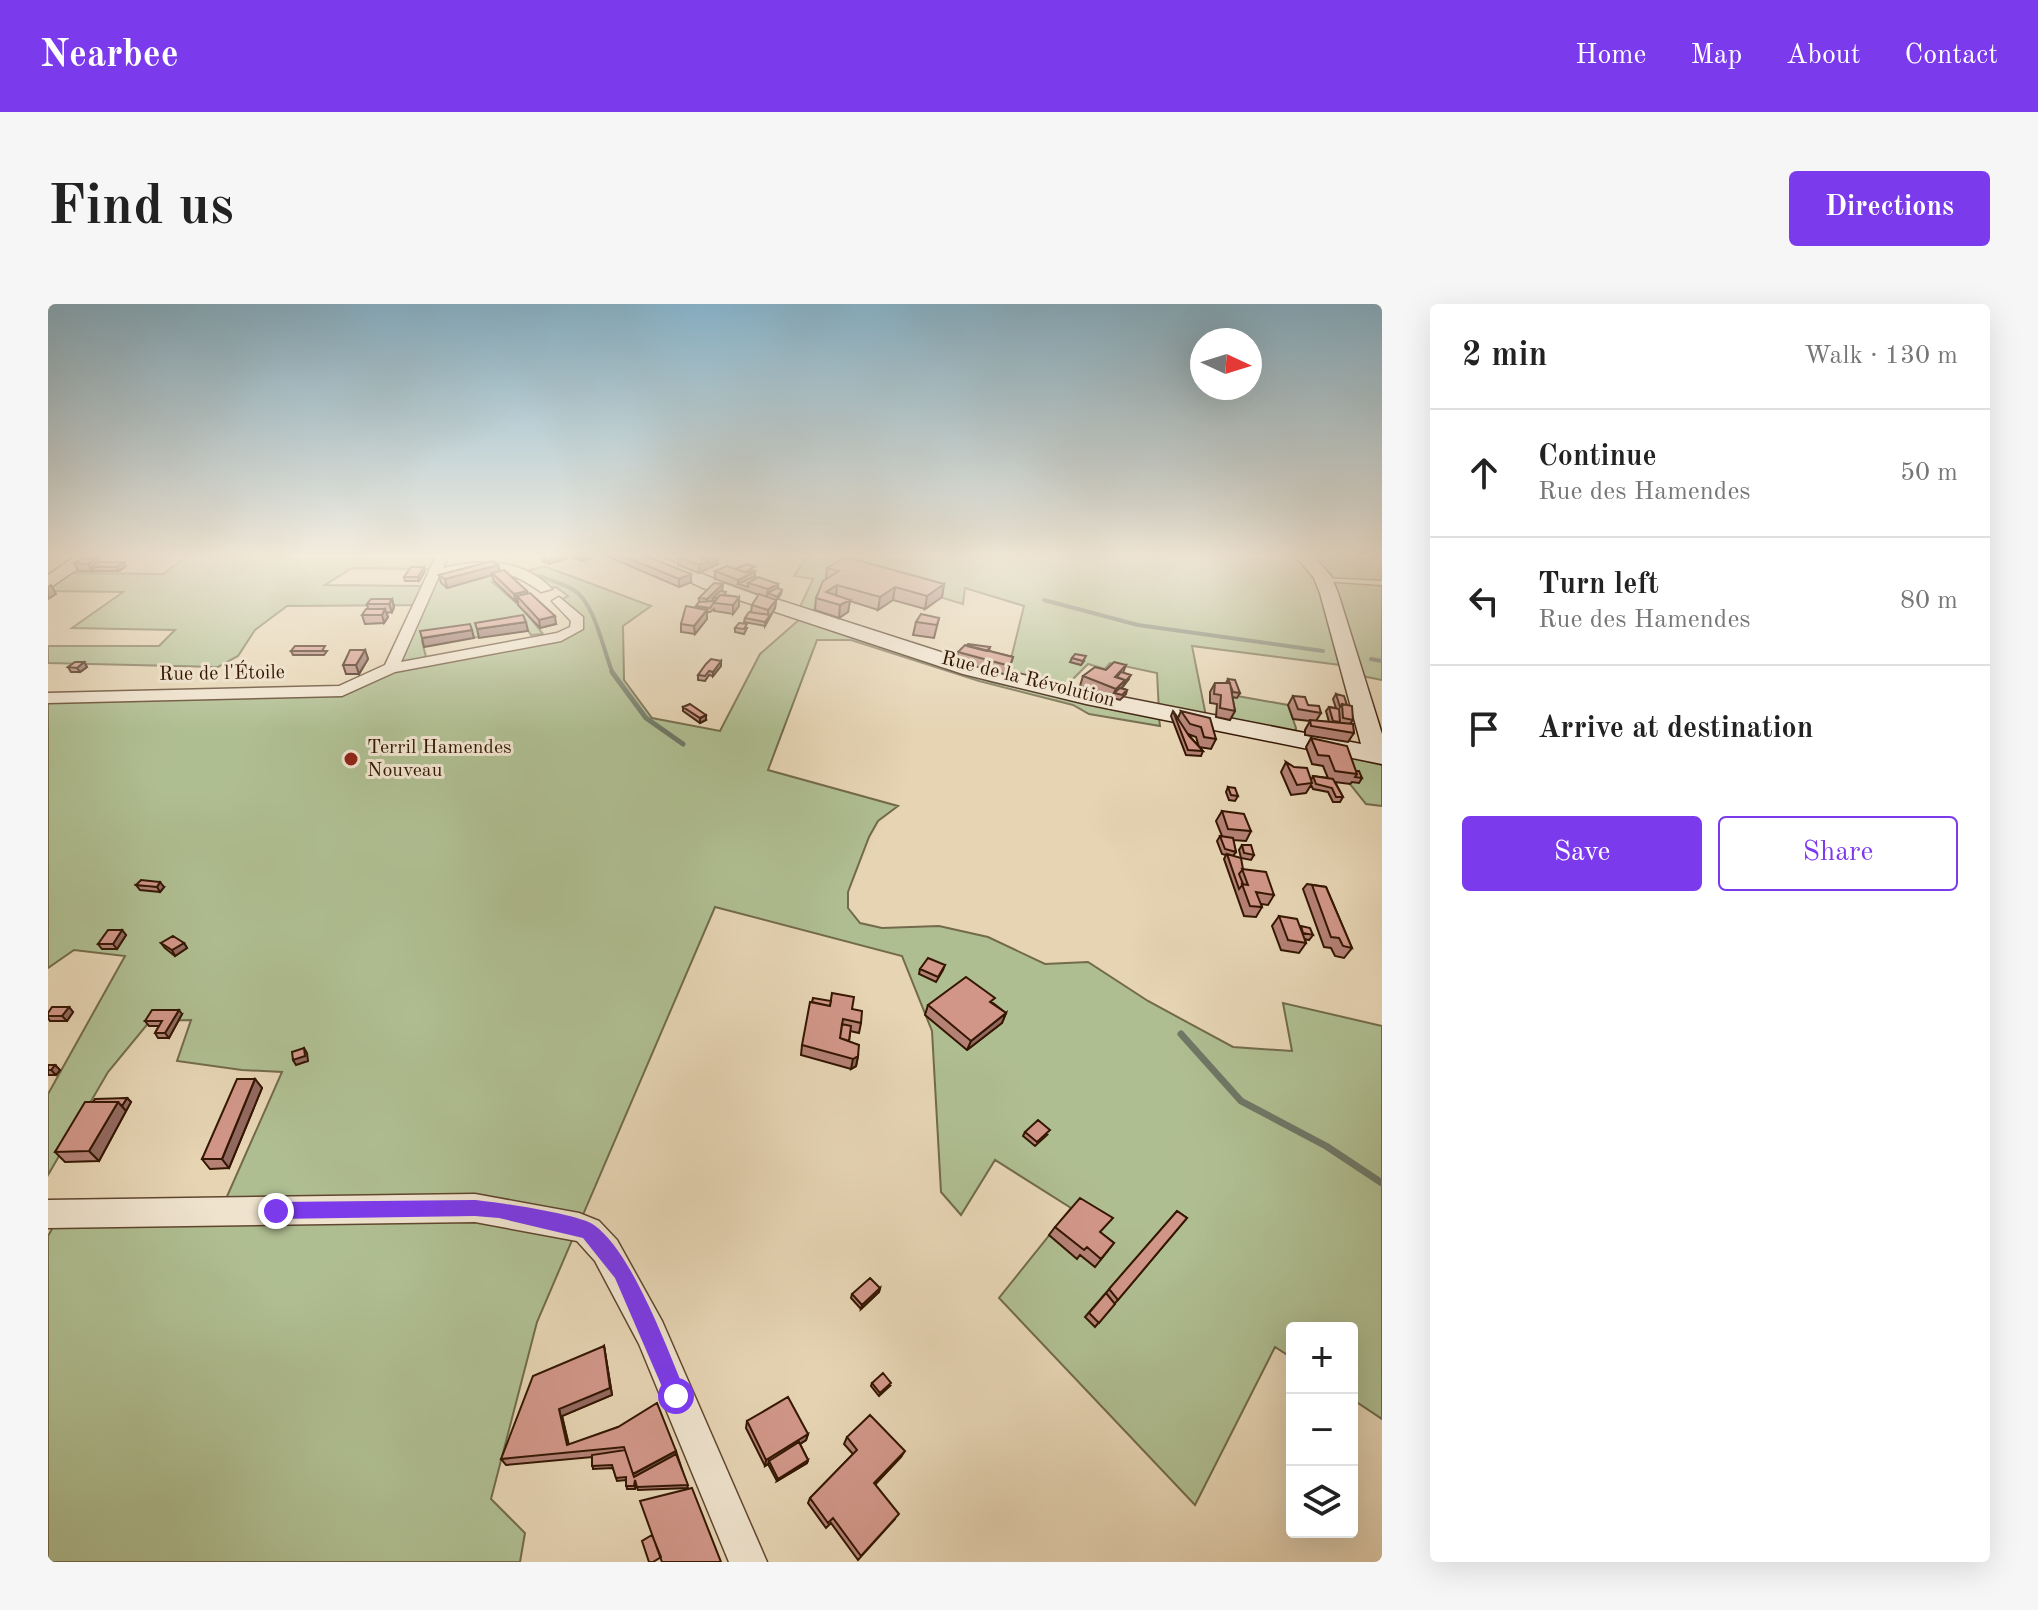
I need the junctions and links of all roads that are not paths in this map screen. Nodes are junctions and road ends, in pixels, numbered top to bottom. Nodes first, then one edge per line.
1 (416, 613) edge
2 (571, 613) edge
3 (798, 613) edge
4 (1334, 613) edge
5 (391, 668) junction
6 (48, 698) edge
7 (1379, 755) edge
8 (48, 1214) edge
9 (748, 1562) edge

1 - 5 street
2 - 5 street, Rue de l'Étoile
3 - 7 street, Rue de la Révolution
4 - 7 street
5 - 6 street, Rue de l'Étoile
8 - 9 street

